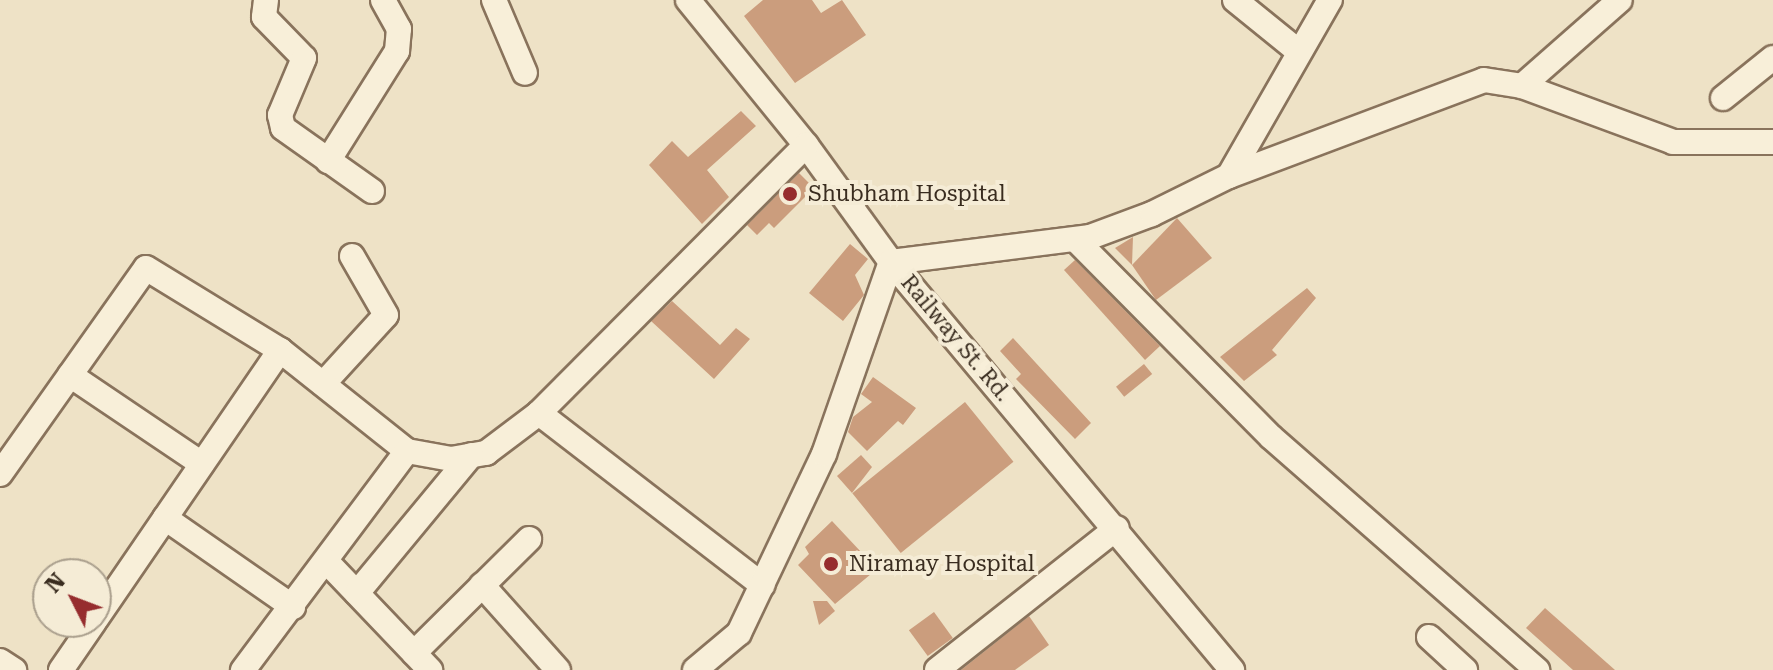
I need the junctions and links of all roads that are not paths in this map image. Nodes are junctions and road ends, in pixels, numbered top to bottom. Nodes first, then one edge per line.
1 (266, 0) edge
2 (383, 0) edge
3 (494, 0) edge
4 (688, 0) edge
5 (1235, 0) edge
6 (1330, 0) edge
7 (1620, 0) edge
8 (1298, 51) junction
9 (1773, 58) edge
10 (525, 73) dead end
11 (1522, 86) junction
12 (1723, 98) dead end
13 (1773, 142) edge
14 (806, 145) junction
15 (328, 161) junction
16 (1229, 176) junction
17 (372, 191) dead end
18 (1076, 240) junction
19 (352, 256) dead end
20 (891, 262) junction
21 (280, 350) junction
22 (70, 375) junction
23 (323, 384) junction
24 (539, 413) junction
25 (407, 451) junction
26 (471, 455) junction
27 (202, 464) junction
28 (0, 474) edge
29 (165, 518) junction
30 (1117, 528) junction
31 (529, 539) dead end
32 (326, 561) junction
33 (482, 585) junction
34 (762, 585) junction
35 (357, 593) junction
36 (112, 595) edge
37 (293, 607) junction
38 (1429, 637) dead end
39 (83, 638) edge
40 (0, 661) edge
41 (424, 665) edge
42 (14, 670) edge
43 (61, 670) edge
44 (243, 670) edge
45 (558, 670) edge
46 (695, 670) edge
47 (937, 670) edge
48 (1232, 670) edge
49 (1465, 670) edge
50 (1537, 670) edge

1 - 15 street
2 - 15 street
3 - 10 street
4 - 14 street, Railway St. Rd.
5 - 8 street
6 - 8 street
7 - 11 street
8 - 16 street
9 - 12 street
11 - 13 street
11 - 16 street
14 - 20 street, Railway St. Rd.
14 - 24 street
15 - 17 street
16 - 18 street
18 - 20 street
18 - 50 street
19 - 23 street
20 - 30 street, Railway St. Rd.
20 - 34 street
21 - 22 street
21 - 23 street
21 - 27 street
22 - 27 street
22 - 28 street
23 - 25 street
24 - 26 street
24 - 34 street
25 - 26 street
25 - 32 street
26 - 35 street
27 - 29 street
29 - 36 street
29 - 37 street
30 - 47 street
30 - 48 street, Railway St. Rd.
31 - 33 street
32 - 35 street
32 - 37 street
33 - 41 street
33 - 45 street
34 - 46 street
35 - 41 street
37 - 44 street
38 - 49 street
39 - 43 street
40 - 42 street

